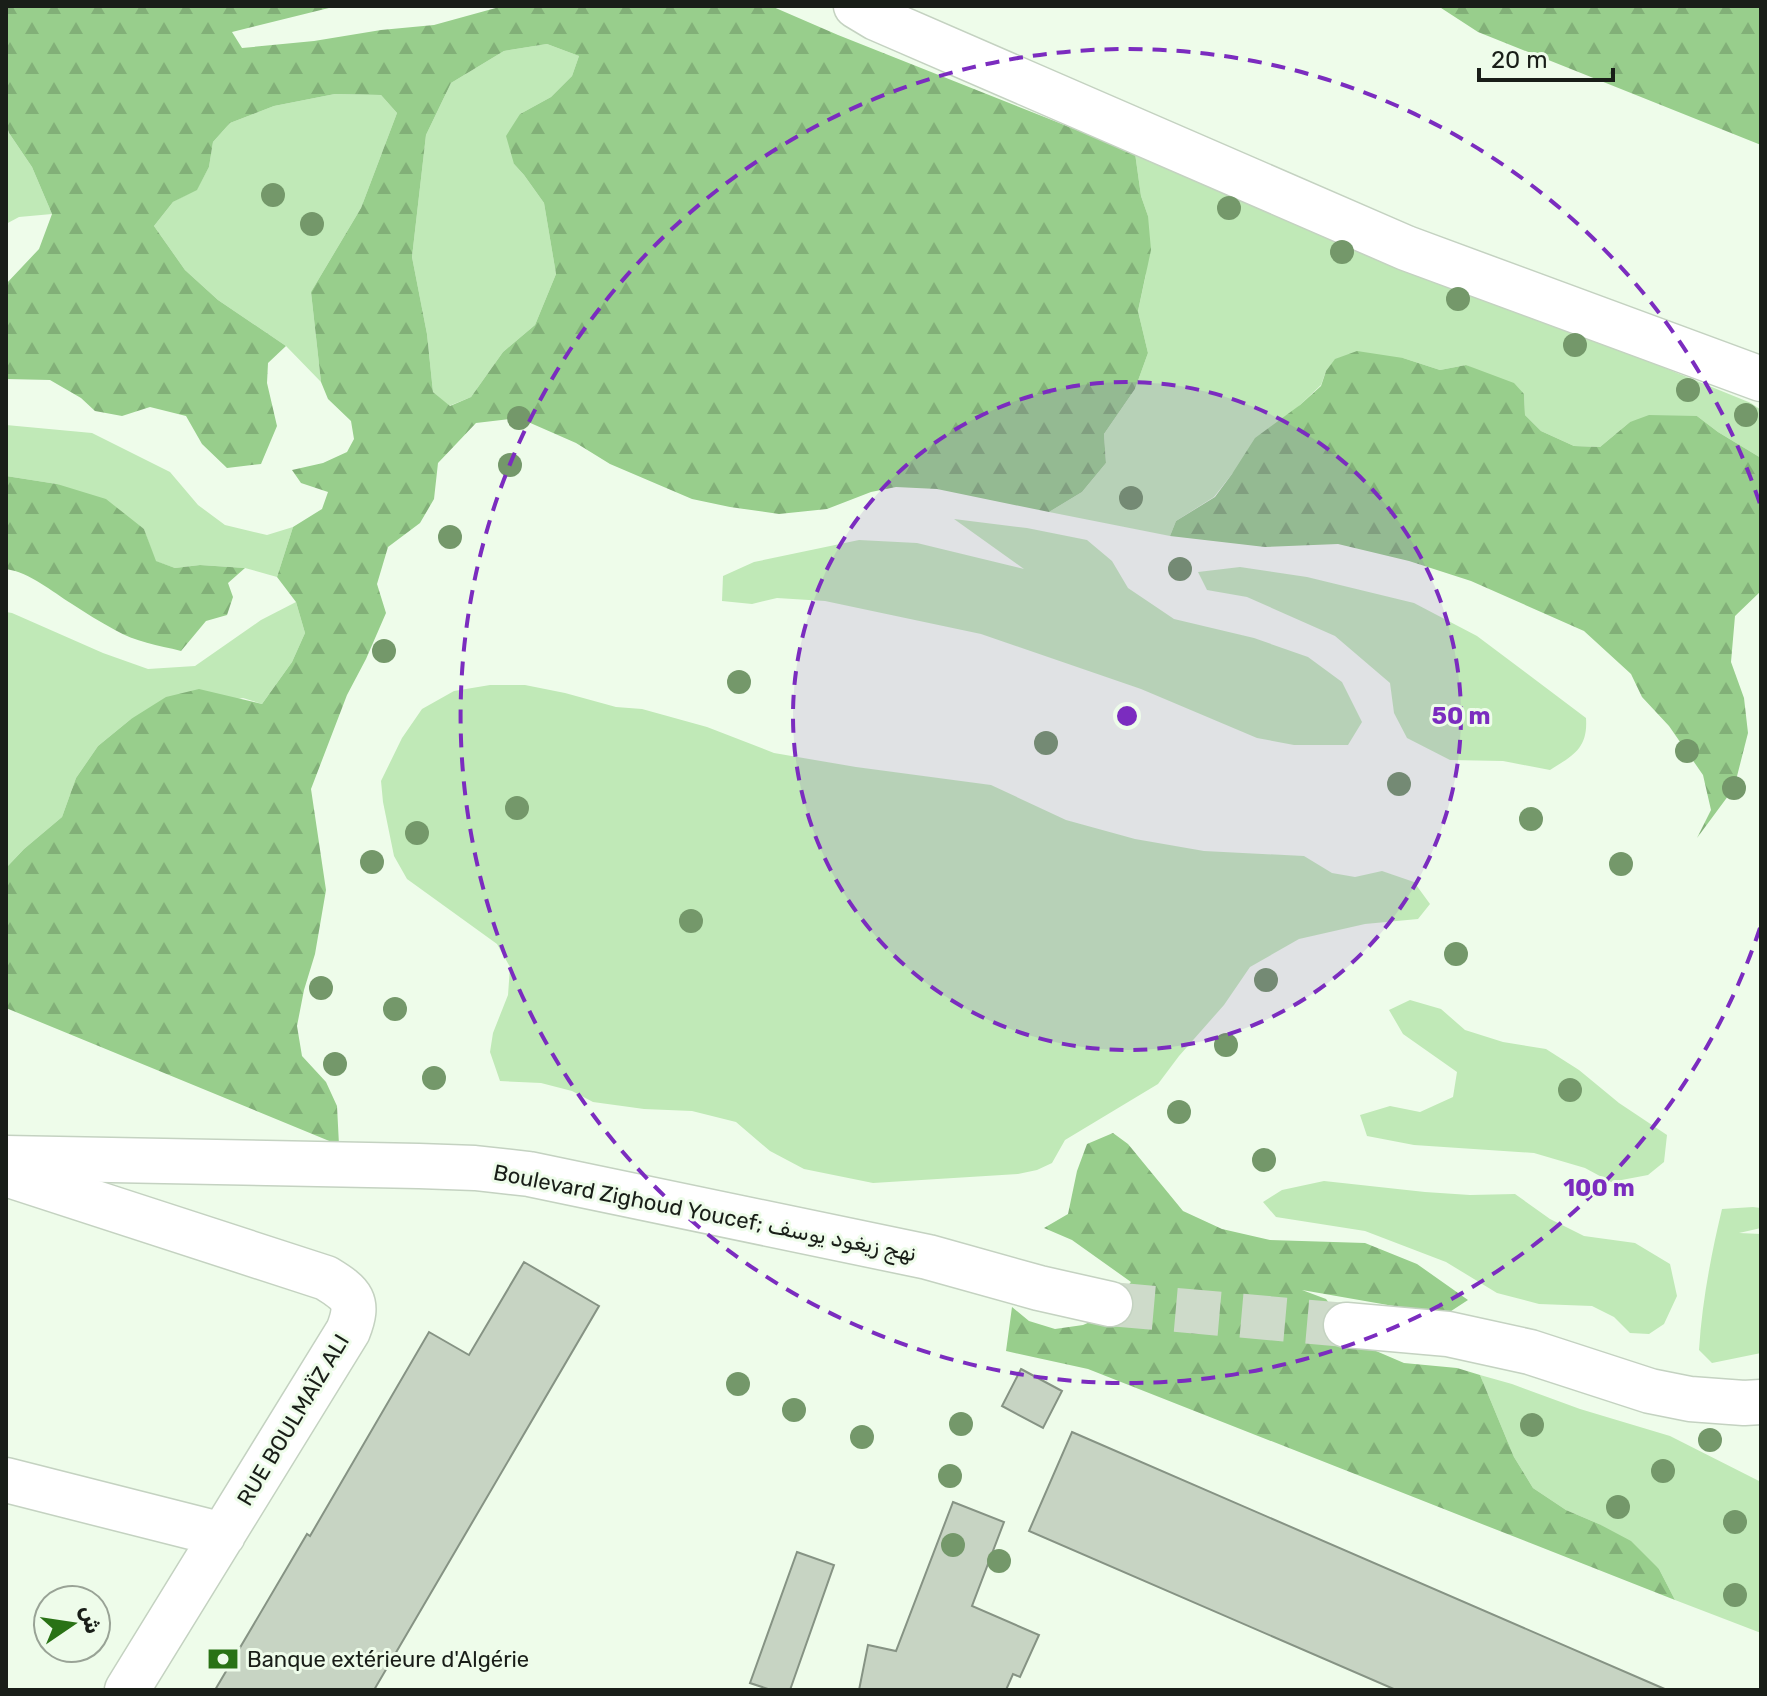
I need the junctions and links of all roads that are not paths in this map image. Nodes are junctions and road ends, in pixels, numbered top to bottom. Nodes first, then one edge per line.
1 (856, 6) edge
2 (1761, 379) edge
3 (6, 1158) edge
4 (6, 1174) edge
5 (1110, 1304) tunnel mouth
6 (1346, 1325) tunnel mouth
7 (1761, 1402) edge
8 (6, 1480) edge
9 (223, 1535) junction
10 (127, 1690) edge

1 - 2 street
3 - 5 street, Boulevard Zighoud Youcef; نهج زيغود يوسف
4 - 9 street, RUE BOULMAÏZ ALI
6 - 7 street
8 - 9 street
9 - 10 street, RUE BOULMAÏZ ALI

